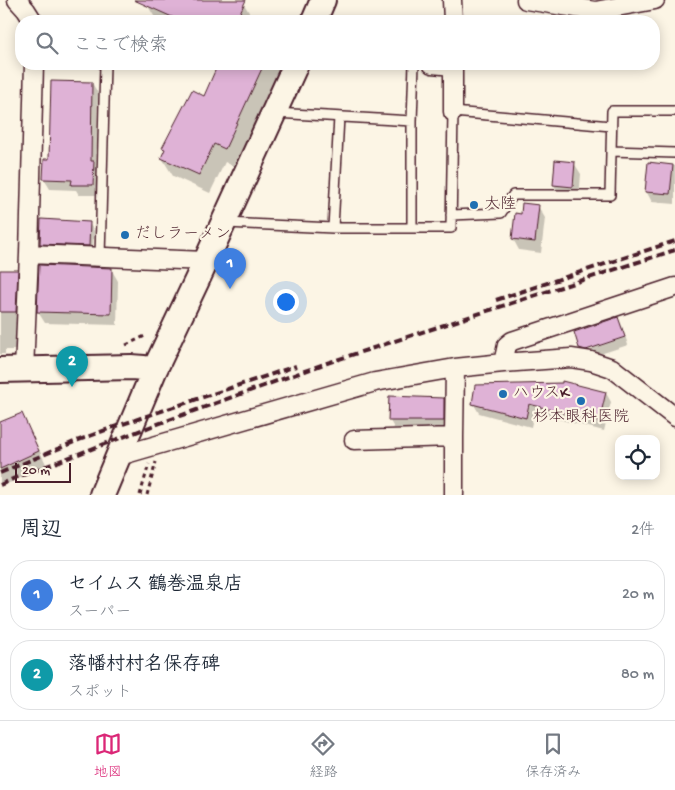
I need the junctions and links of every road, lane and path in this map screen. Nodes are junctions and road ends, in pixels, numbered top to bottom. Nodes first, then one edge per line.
1 (17, 0) edge
2 (323, 0) edge
3 (452, 0) edge
4 (526, 0) edge
5 (655, 0) edge
6 (29, 15) edge
7 (317, 15) edge
8 (452, 15) edge
9 (34, 70) edge
10 (105, 70) edge
11 (293, 70) edge
12 (414, 70) edge
13 (453, 70) edge
14 (675, 111) edge
15 (452, 112) junction
16 (273, 113) junction
17 (339, 117) junction
18 (412, 122) junction
19 (611, 126) junction
20 (611, 151) junction
21 (675, 153) edge
22 (451, 215) junction
23 (223, 223) junction
24 (333, 228) junction
25 (412, 228) junction
26 (29, 254) junction
27 (100, 257) junction
28 (206, 261) junction
29 (675, 287) edge
30 (503, 363) junction
31 (454, 368) junction
32 (0, 370) edge
33 (24, 370) junction
34 (154, 371) junction
35 (675, 417) edge
36 (454, 438) junction
37 (354, 440) dead end
38 (119, 456) junction
39 (157, 459) dead end
40 (150, 462) dead end
41 (102, 495) edge
42 (140, 495) edge
43 (146, 495) edge
44 (454, 495) edge

1 - 6 street
2 - 7 main road
3 - 8 street
4 - 5 street
9 - 26 street
10 - 27 lane
11 - 16 main road
12 - 18 lane
13 - 15 street
14 - 19 lane
15 - 19 lane
15 - 22 lane
16 - 17 lane
16 - 23 main road
17 - 18 lane
17 - 24 lane
18 - 25 lane
19 - 20 lane
20 - 21 lane
20 - 22 lane
22 - 25 lane
23 - 24 lane
23 - 28 main road
24 - 25 lane
26 - 27 street
26 - 33 street
27 - 28 street
28 - 34 main road
29 - 30 street
30 - 31 street
30 - 35 street
31 - 36 street
31 - 38 street
32 - 33 main road
33 - 34 main road
34 - 38 main road
36 - 37 street
36 - 44 street
38 - 41 main road
39 - 43 path
40 - 42 path

